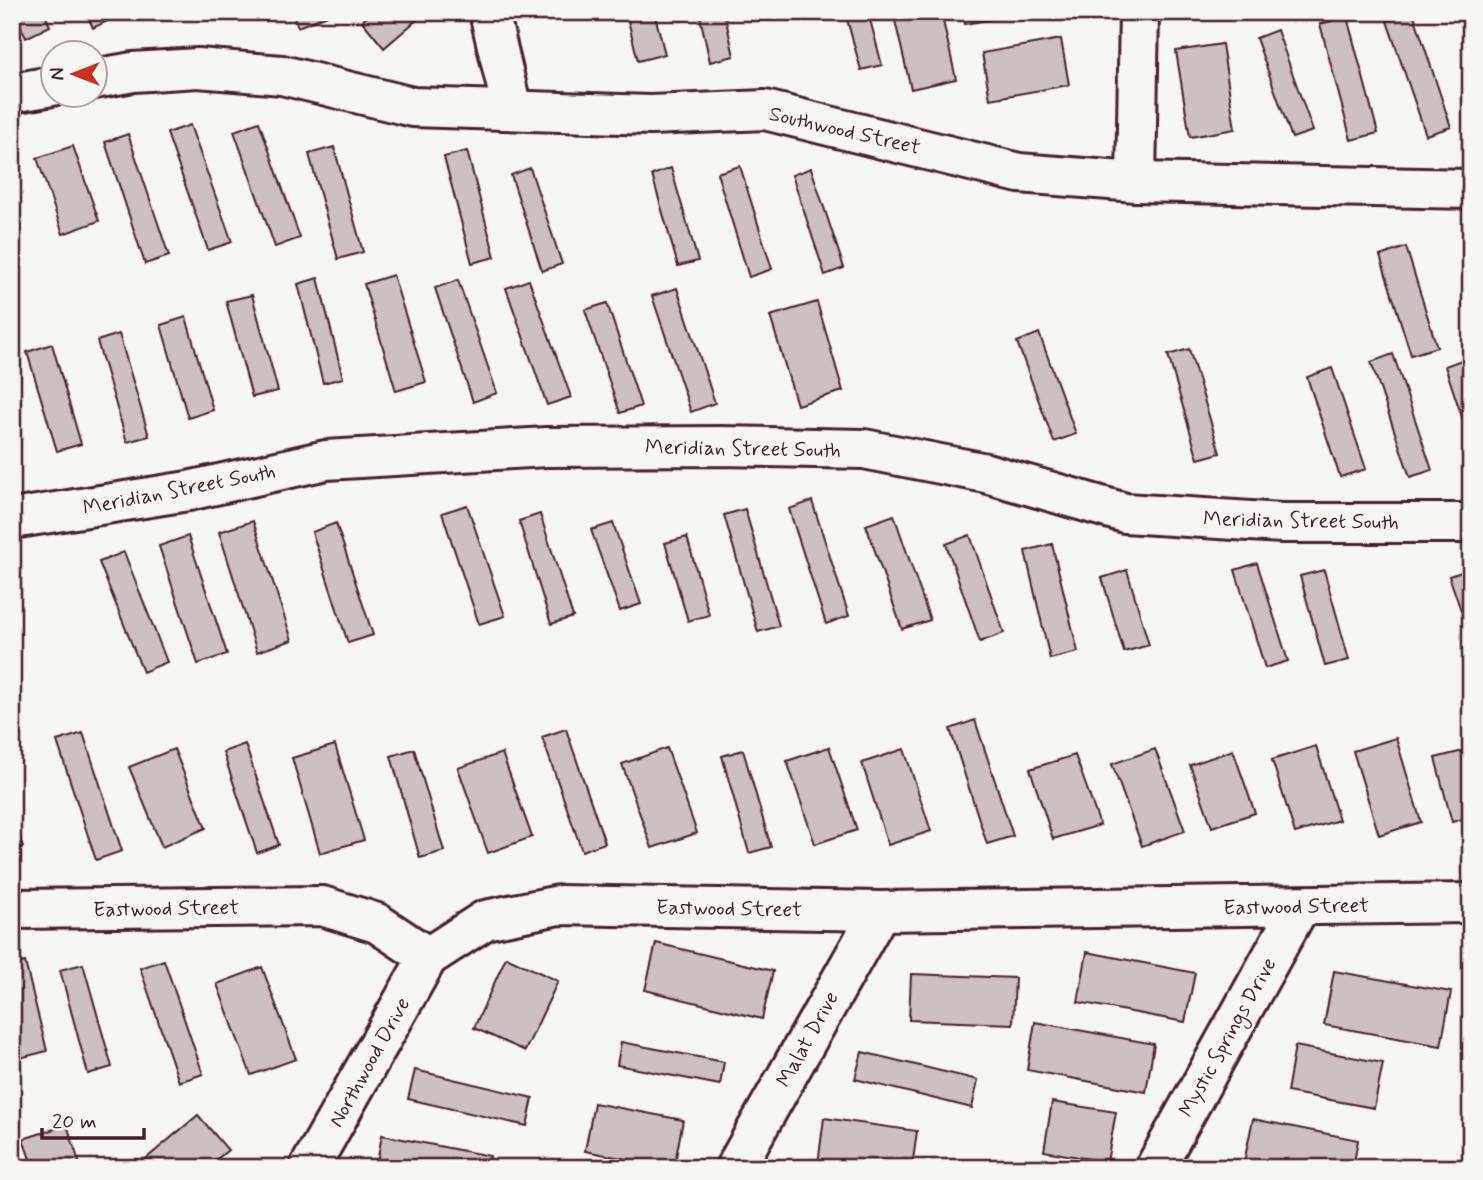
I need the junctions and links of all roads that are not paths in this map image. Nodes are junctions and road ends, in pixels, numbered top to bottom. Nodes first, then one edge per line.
1 (489, 12) edge
2 (1139, 12) edge
3 (108, 76) edge
4 (38, 88) edge
5 (12, 93) edge
6 (512, 109) junction
7 (1136, 182) junction
8 (1471, 189) edge
9 (12, 519) edge
10 (1471, 523) edge
11 (1471, 903) edge
12 (1300, 905) junction
13 (12, 909) edge
14 (880, 911) junction
15 (428, 957) junction
16 (309, 1168) edge
17 (735, 1168) edge
18 (1155, 1168) edge

1 - 6 street
2 - 7 street
3 - 6 street, Southwood Street
4 - 5 street
6 - 7 street, Southwood Street
7 - 8 street, Southwood Street
9 - 10 street, Meridian Street South
11 - 12 street, Eastwood Street
12 - 14 street, Eastwood Street
12 - 18 street, Mystic Springs Drive
13 - 15 street, Eastwood Street
14 - 15 street, Eastwood Street
14 - 17 street, Malat Drive
15 - 16 street, Northwood Drive

